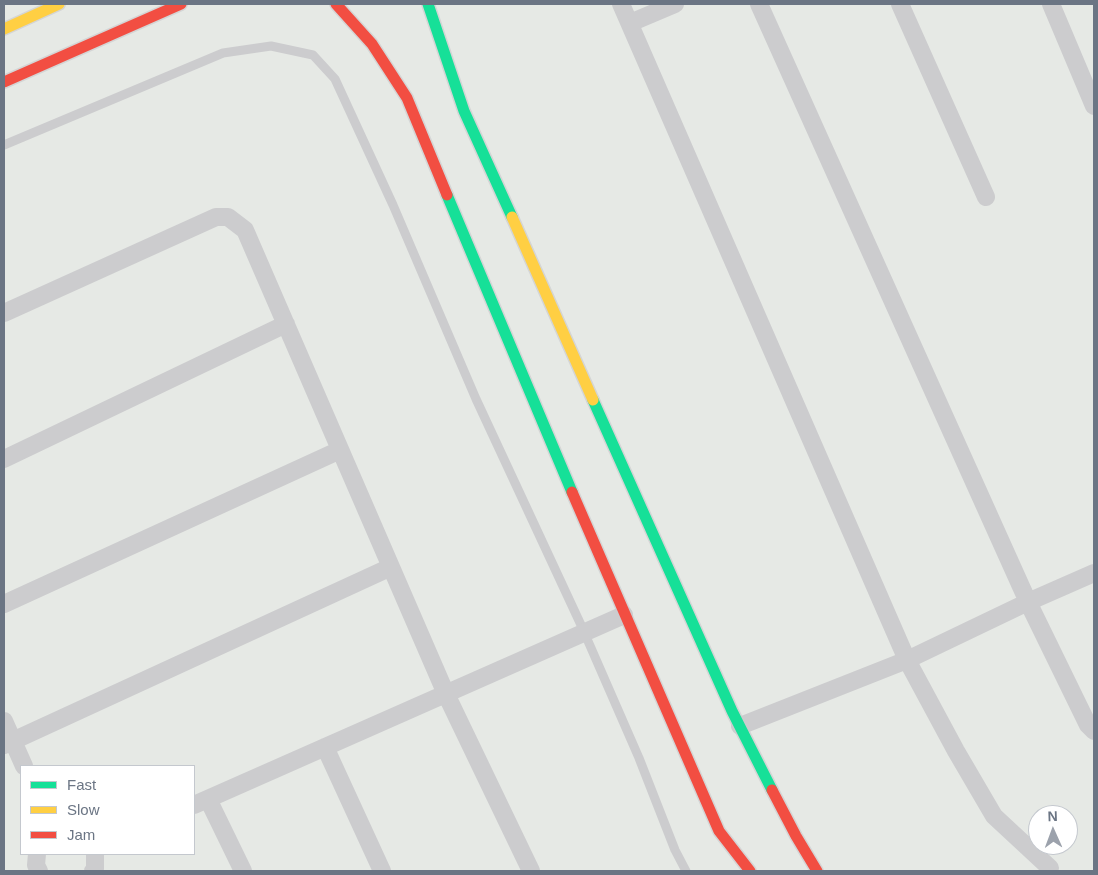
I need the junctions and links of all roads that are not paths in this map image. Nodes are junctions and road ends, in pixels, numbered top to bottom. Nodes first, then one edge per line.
1 (59, 4) edge
2 (181, 4) edge
3 (336, 4) edge
4 (428, 4) edge
5 (622, 4) edge
6 (675, 4) edge
7 (759, 4) edge
8 (900, 4) edge
9 (1052, 4) edge
10 (630, 23) junction
11 (4, 29) edge
12 (4, 82) edge
13 (1094, 106) edge
14 (4, 145) edge
15 (986, 197) dead end
16 (4, 313) edge
17 (286, 324) junction
18 (340, 450) junction
19 (4, 458) edge
20 (391, 567) junction
21 (1094, 573) edge
22 (1028, 602) junction
23 (4, 604) edge
24 (624, 615) junction
25 (584, 633) junction
26 (907, 660) junction
27 (446, 694) junction
28 (4, 721) edge
29 (740, 726) junction
30 (1094, 731) edge
31 (8, 743) edge
32 (326, 748) junction
33 (23, 765) edge
34 (201, 802) edge
35 (37, 855) edge
36 (95, 855) edge
37 (1050, 868) dead end
38 (39, 871) edge
39 (93, 871) edge
40 (243, 871) edge
41 (382, 871) edge
42 (531, 871) edge
43 (686, 871) edge
44 (750, 871) edge
45 (817, 871) edge

1 - 11 street
2 - 12 street
3 - 24 street
4 - 29 street
5 - 10 street
6 - 10 street
7 - 22 street
8 - 15 street
9 - 13 street
10 - 26 street
14 - 25 lane
16 - 17 street
17 - 18 street
17 - 19 street
18 - 20 street
18 - 23 street
20 - 27 street
20 - 31 street
21 - 22 street
22 - 26 street
22 - 30 street
24 - 25 street
24 - 44 street
25 - 27 street
25 - 43 lane
26 - 29 street
26 - 37 street
27 - 32 street
27 - 42 street
28 - 31 street
29 - 45 street
31 - 33 street
32 - 34 street
32 - 41 street
34 - 40 street
35 - 38 street
36 - 39 street

